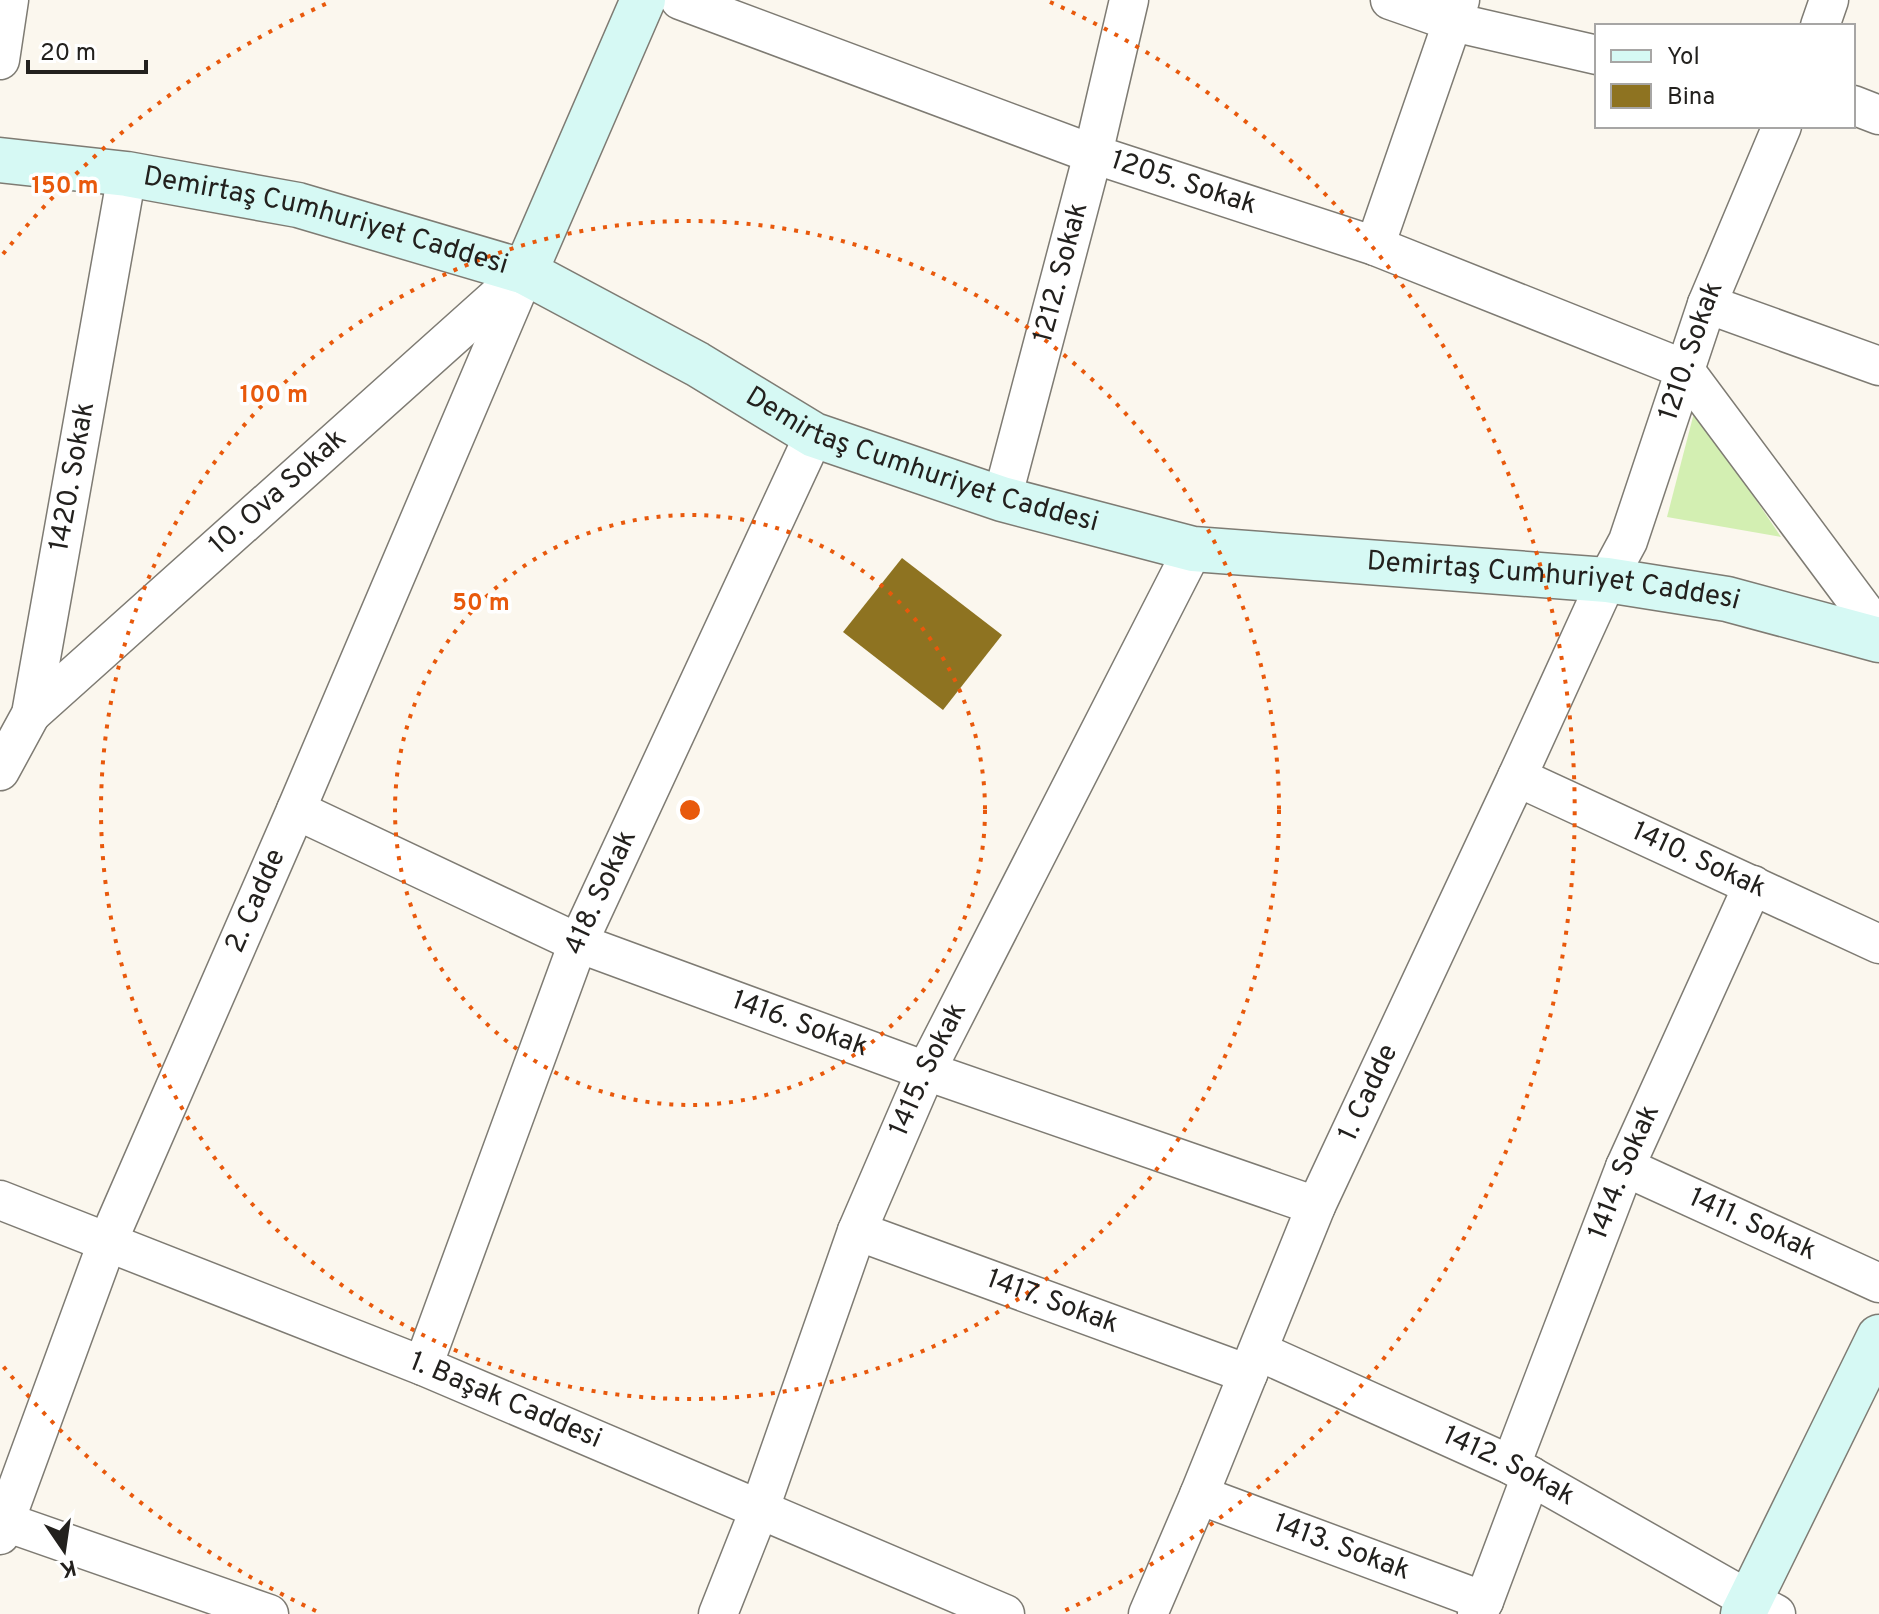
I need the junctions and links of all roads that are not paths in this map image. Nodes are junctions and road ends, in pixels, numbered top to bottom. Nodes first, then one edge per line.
1 (9, 0) edge
2 (643, 0) edge
3 (680, 0) edge
4 (1129, 0) edge
5 (1390, 0) edge
6 (1829, 0) edge
7 (1456, 11) edge
8 (1821, 24) edge
9 (1595, 54) edge
10 (0, 60) edge
11 (1855, 106) edge
12 (1879, 115) edge
13 (1781, 128) edge
14 (1093, 154) junction
15 (0, 160) edge
16 (127, 174) junction
17 (1375, 246) junction
18 (525, 272) junction
19 (1707, 304) junction
20 (1879, 366) edge
21 (1684, 369) junction
22 (814, 435) junction
23 (1002, 499) junction
24 (1193, 549) junction
25 (1607, 580) junction
26 (1879, 631) edge
27 (1879, 640) edge
28 (31, 714) junction
29 (0, 771) edge
30 (1517, 777) junction
31 (296, 810) junction
32 (1753, 885) junction
33 (578, 943) junction
34 (1879, 944) edge
35 (926, 1071) junction
36 (1625, 1167) junction
37 (0, 1200) edge
38 (1316, 1206) junction
39 (857, 1231) junction
40 (107, 1243) junction
41 (1879, 1283) edge
42 (1879, 1337) edge
43 (1253, 1362) junction
44 (423, 1366) junction
45 (1521, 1470) junction
46 (1199, 1495) junction
47 (760, 1508) junction
48 (2, 1526) edge
49 (1480, 1607) edge
50 (1757, 1610) edge
51 (269, 1614) edge
52 (718, 1614) edge
53 (1005, 1614) edge
54 (1148, 1614) edge

1 - 10 street
2 - 18 main road
3 - 14 street, 1205. Sokak
4 - 14 street, 1212. Sokak
5 - 7 street
6 - 8 street
7 - 9 street
7 - 17 street
11 - 12 street
13 - 19 street, 1210. Sokak
14 - 17 street, 1205. Sokak
14 - 23 street, 1212. Sokak
15 - 16 main road, Demirtaş Cumhuriyet Caddesi
16 - 18 main road, Demirtaş Cumhuriyet Caddesi
16 - 28 street, 1420. Sokak
17 - 21 street, 1205. Sokak
18 - 22 main road, Demirtaş Cumhuriyet Caddesi
18 - 28 street, 10. Ova Sokak
18 - 31 street, 2. Cadde
19 - 20 street
19 - 21 street, 1210. Sokak
21 - 25 street, 1210. Sokak
21 - 26 street
22 - 23 main road, Demirtaş Cumhuriyet Caddesi
22 - 33 street, 418. Sokak
23 - 24 main road, Demirtaş Cumhuriyet Caddesi
24 - 25 main road, Demirtaş Cumhuriyet Caddesi
24 - 35 street, 1415. Sokak
25 - 27 main road, Demirtaş Cumhuriyet Caddesi
25 - 30 street, 1. Cadde
28 - 29 street, 1420. Sokak
30 - 32 street, 1410. Sokak
30 - 38 street, 1. Cadde
31 - 33 street, 1416. Sokak
31 - 40 street, 2. Cadde
32 - 34 street, 1410. Sokak
32 - 36 street, 1414. Sokak
33 - 35 street, 1416. Sokak
33 - 44 street, 418. Sokak
35 - 38 street, 1416. Sokak
35 - 39 street, 1415. Sokak
36 - 41 street, 1411. Sokak
36 - 45 street, 1414. Sokak
37 - 40 street, 1. Başak Caddesi
38 - 43 street, 1. Cadde
39 - 43 street, 1417. Sokak
39 - 47 street, 1415. Sokak
40 - 44 street, 1. Başak Caddesi
40 - 48 street, 2. Cadde
42 - 50 main road
43 - 45 street, 1412. Sokak
43 - 46 street, 1. Cadde
44 - 47 street, 1. Başak Caddesi
45 - 49 street, 1414. Sokak
45 - 50 street, 1412. Sokak
46 - 49 street, 1413. Sokak
46 - 54 street, 1. Cadde
47 - 52 street, 1415. Sokak
47 - 53 street, 1. Başak Caddesi
48 - 51 street

